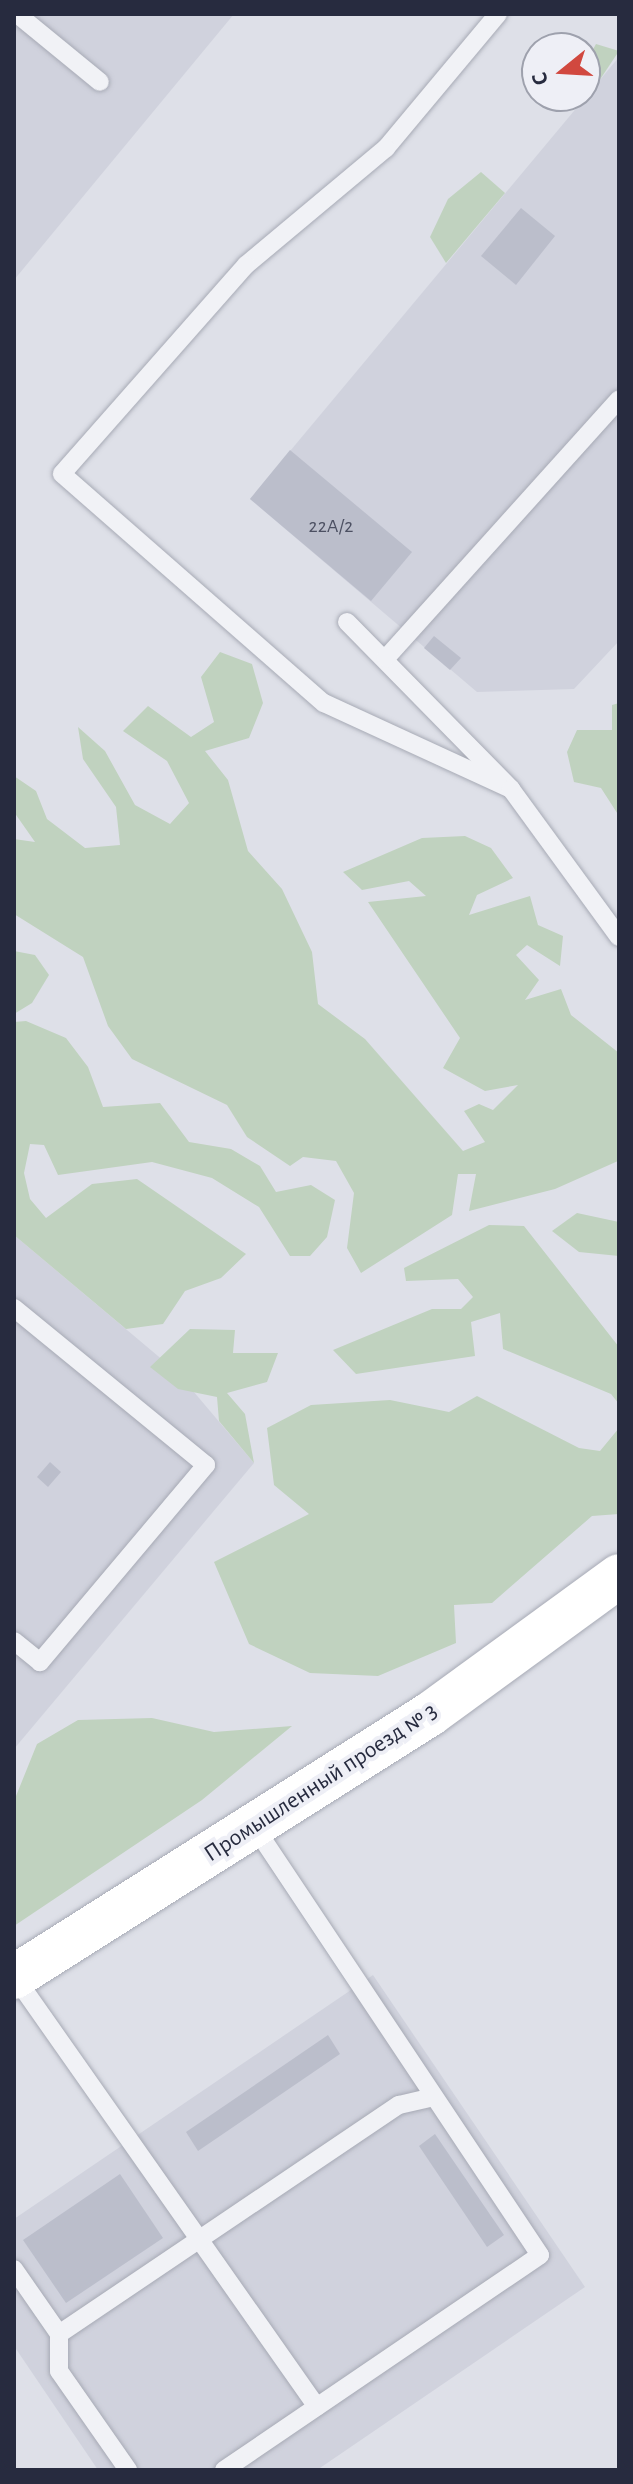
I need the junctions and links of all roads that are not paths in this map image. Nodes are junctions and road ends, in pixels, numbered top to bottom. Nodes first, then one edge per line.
1 (17, 14) edge
2 (498, 14) edge
3 (100, 82) dead end
4 (619, 399) edge
5 (347, 622) dead end
6 (386, 658) junction
7 (511, 789) junction
8 (616, 926) edge
9 (14, 1308) edge
10 (619, 1576) edge
11 (14, 1641) edge
12 (254, 1826) junction
13 (14, 1977) edge
14 (433, 2097) junction
15 (199, 2238) junction
16 (14, 2269) edge
17 (59, 2334) junction
18 (317, 2407) junction
19 (128, 2470) edge
20 (224, 2470) edge

1 - 3 lane
2 - 7 lane
4 - 6 lane
5 - 6 lane
6 - 7 lane
7 - 8 lane
9 - 11 lane
10 - 12 street, Промышленный проезд № 3
12 - 13 street, Промышленный проезд № 3
12 - 14 lane
13 - 15 lane
14 - 15 lane
14 - 18 lane
15 - 17 lane
15 - 18 lane
16 - 17 lane
17 - 19 lane
18 - 20 lane

